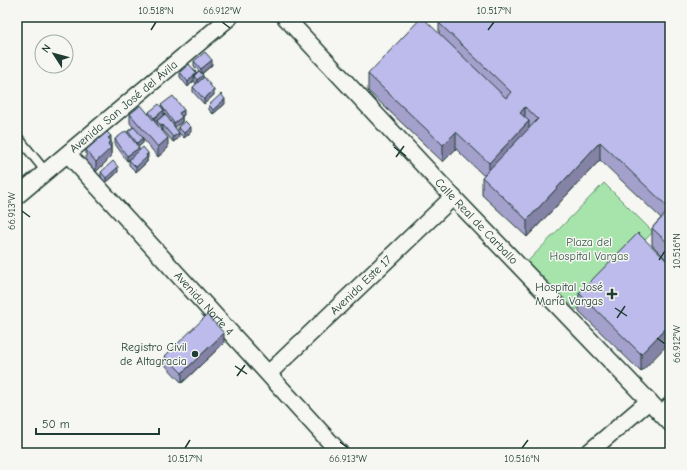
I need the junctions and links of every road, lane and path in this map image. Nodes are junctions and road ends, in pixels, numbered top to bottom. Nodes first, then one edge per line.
1 (230, 17) edge
2 (285, 17) edge
3 (17, 136) edge
4 (68, 154) junction
5 (46, 172) junction
6 (17, 196) edge
7 (453, 197) junction
8 (269, 373) junction
9 (659, 404) edge
10 (670, 423) edge
11 (340, 453) edge
12 (588, 453) edge

1 - 4 street, Avenida San José del Ávila
2 - 7 street, Calle Real de Carballo
3 - 5 lane
4 - 5 street, Avenida San José del Ávila
4 - 8 street, Avenida Norte 4
5 - 6 street, Avenida San José del Ávila
7 - 8 street, Avenida Este 17
7 - 9 street, Calle Real de Carballo
8 - 11 street, Avenida Norte 4
9 - 10 street, Calle Real de Carballo
9 - 12 street

